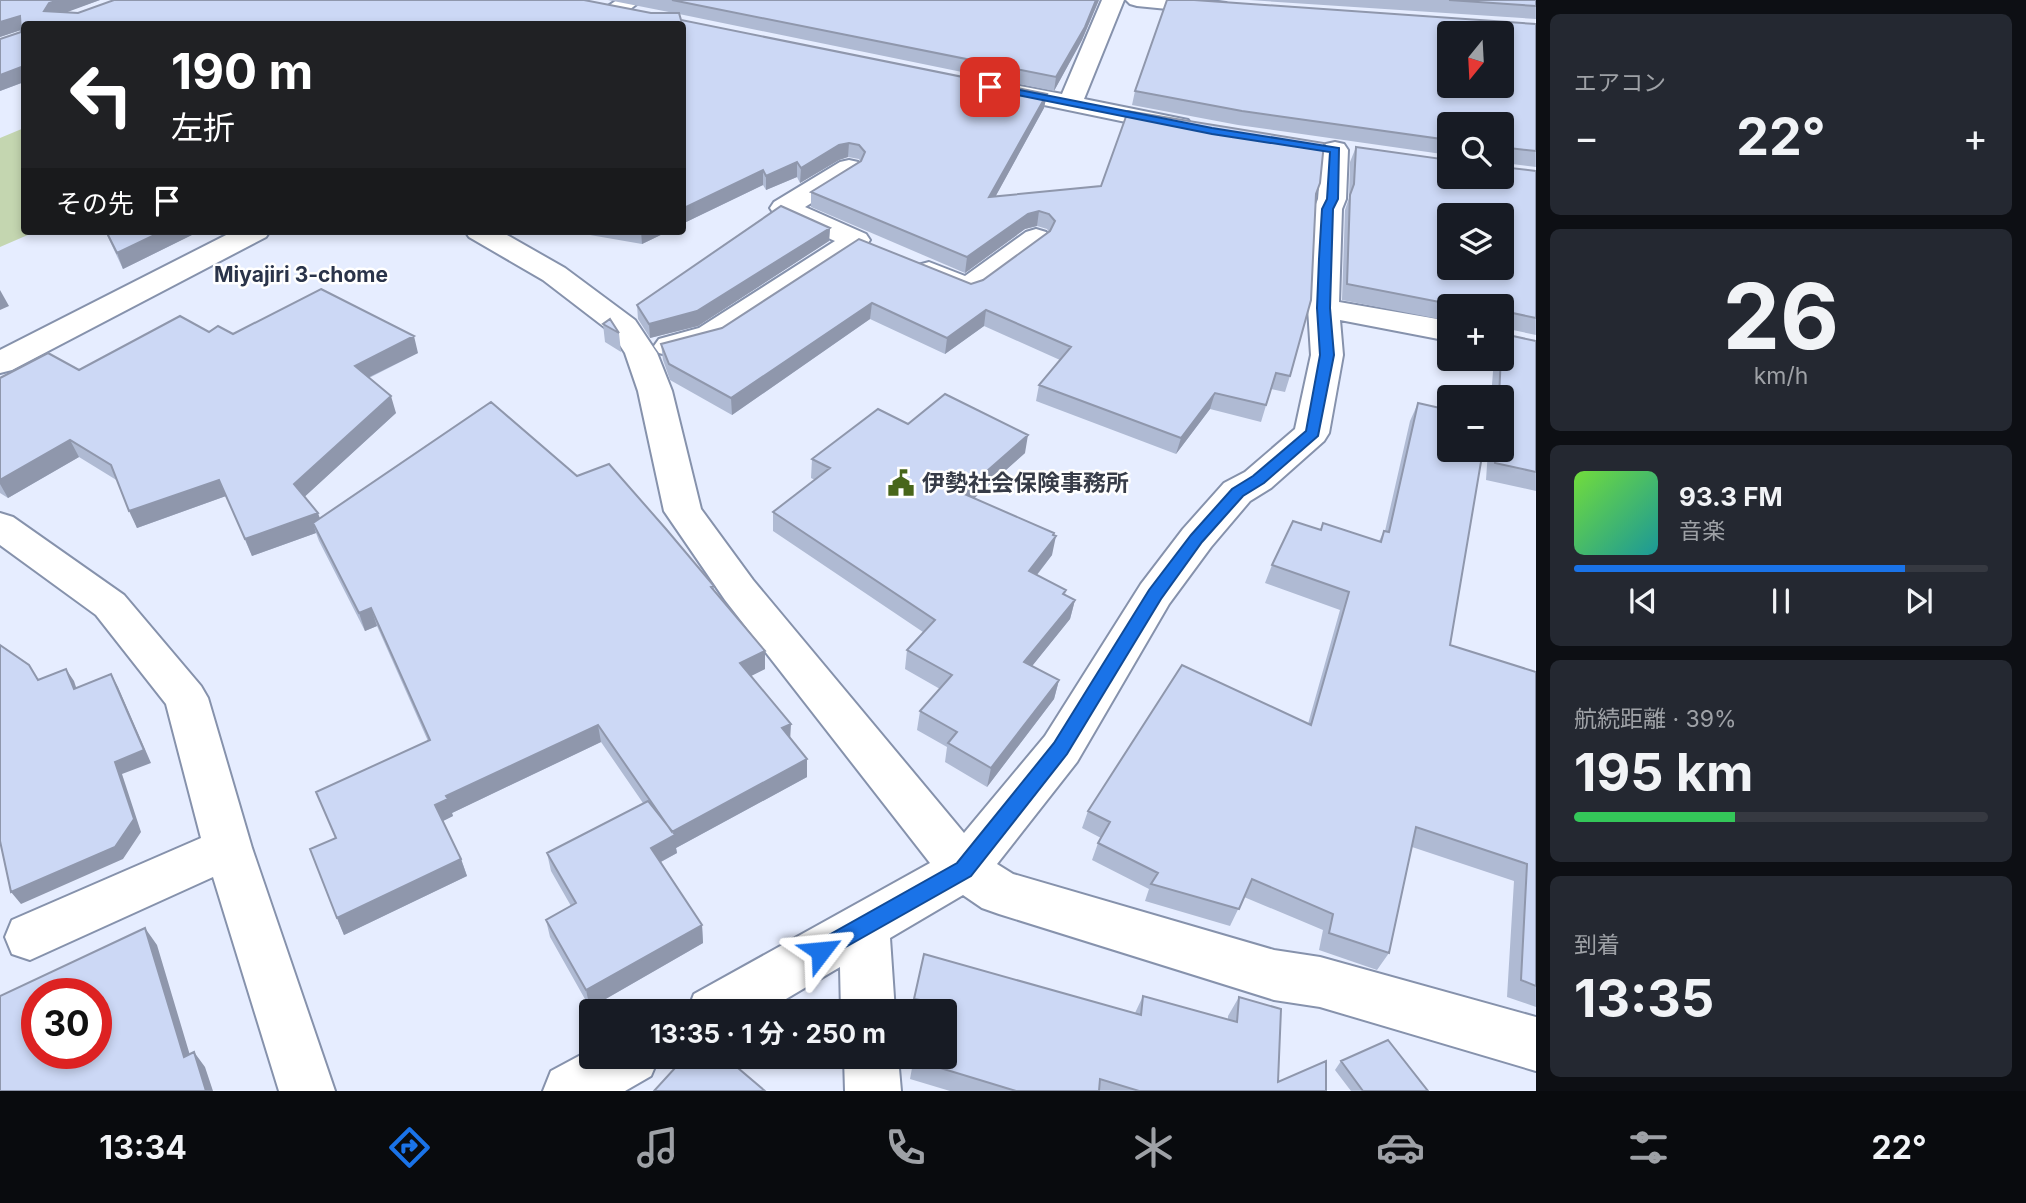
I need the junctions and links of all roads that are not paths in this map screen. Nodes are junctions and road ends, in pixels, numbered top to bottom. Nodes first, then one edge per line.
1 (1112, 0) edge
2 (1137, 0) edge
3 (1233, 9) edge
4 (977, 84) edge
5 (1070, 104) junction
6 (1199, 129) edge
7 (1334, 150) dead end
8 (849, 168) edge
9 (248, 235) edge
10 (486, 235) edge
11 (1036, 238) edge
12 (881, 251) junction
13 (1324, 308) junction
14 (1437, 329) edge
15 (641, 354) junction
16 (0, 363) edge
17 (0, 526) edge
18 (228, 848) junction
19 (964, 869) junction
20 (864, 927) junction
21 (30, 937) dead end
22 (736, 999) edge
23 (868, 999) edge
24 (1536, 1044) edge
25 (610, 1069) edge
26 (872, 1069) edge
27 (307, 1091) edge
28 (571, 1091) edge
29 (873, 1091) edge

1 - 5 street
2 - 3 street
4 - 5 street
5 - 6 street
7 - 13 street
8 - 12 street
9 - 16 street
10 - 15 street
11 - 12 street
12 - 15 street
13 - 14 street
13 - 19 street
15 - 19 street
17 - 18 street
18 - 21 street
18 - 27 street
19 - 20 street
19 - 24 street
20 - 22 street
20 - 23 street
25 - 28 street
26 - 29 street

